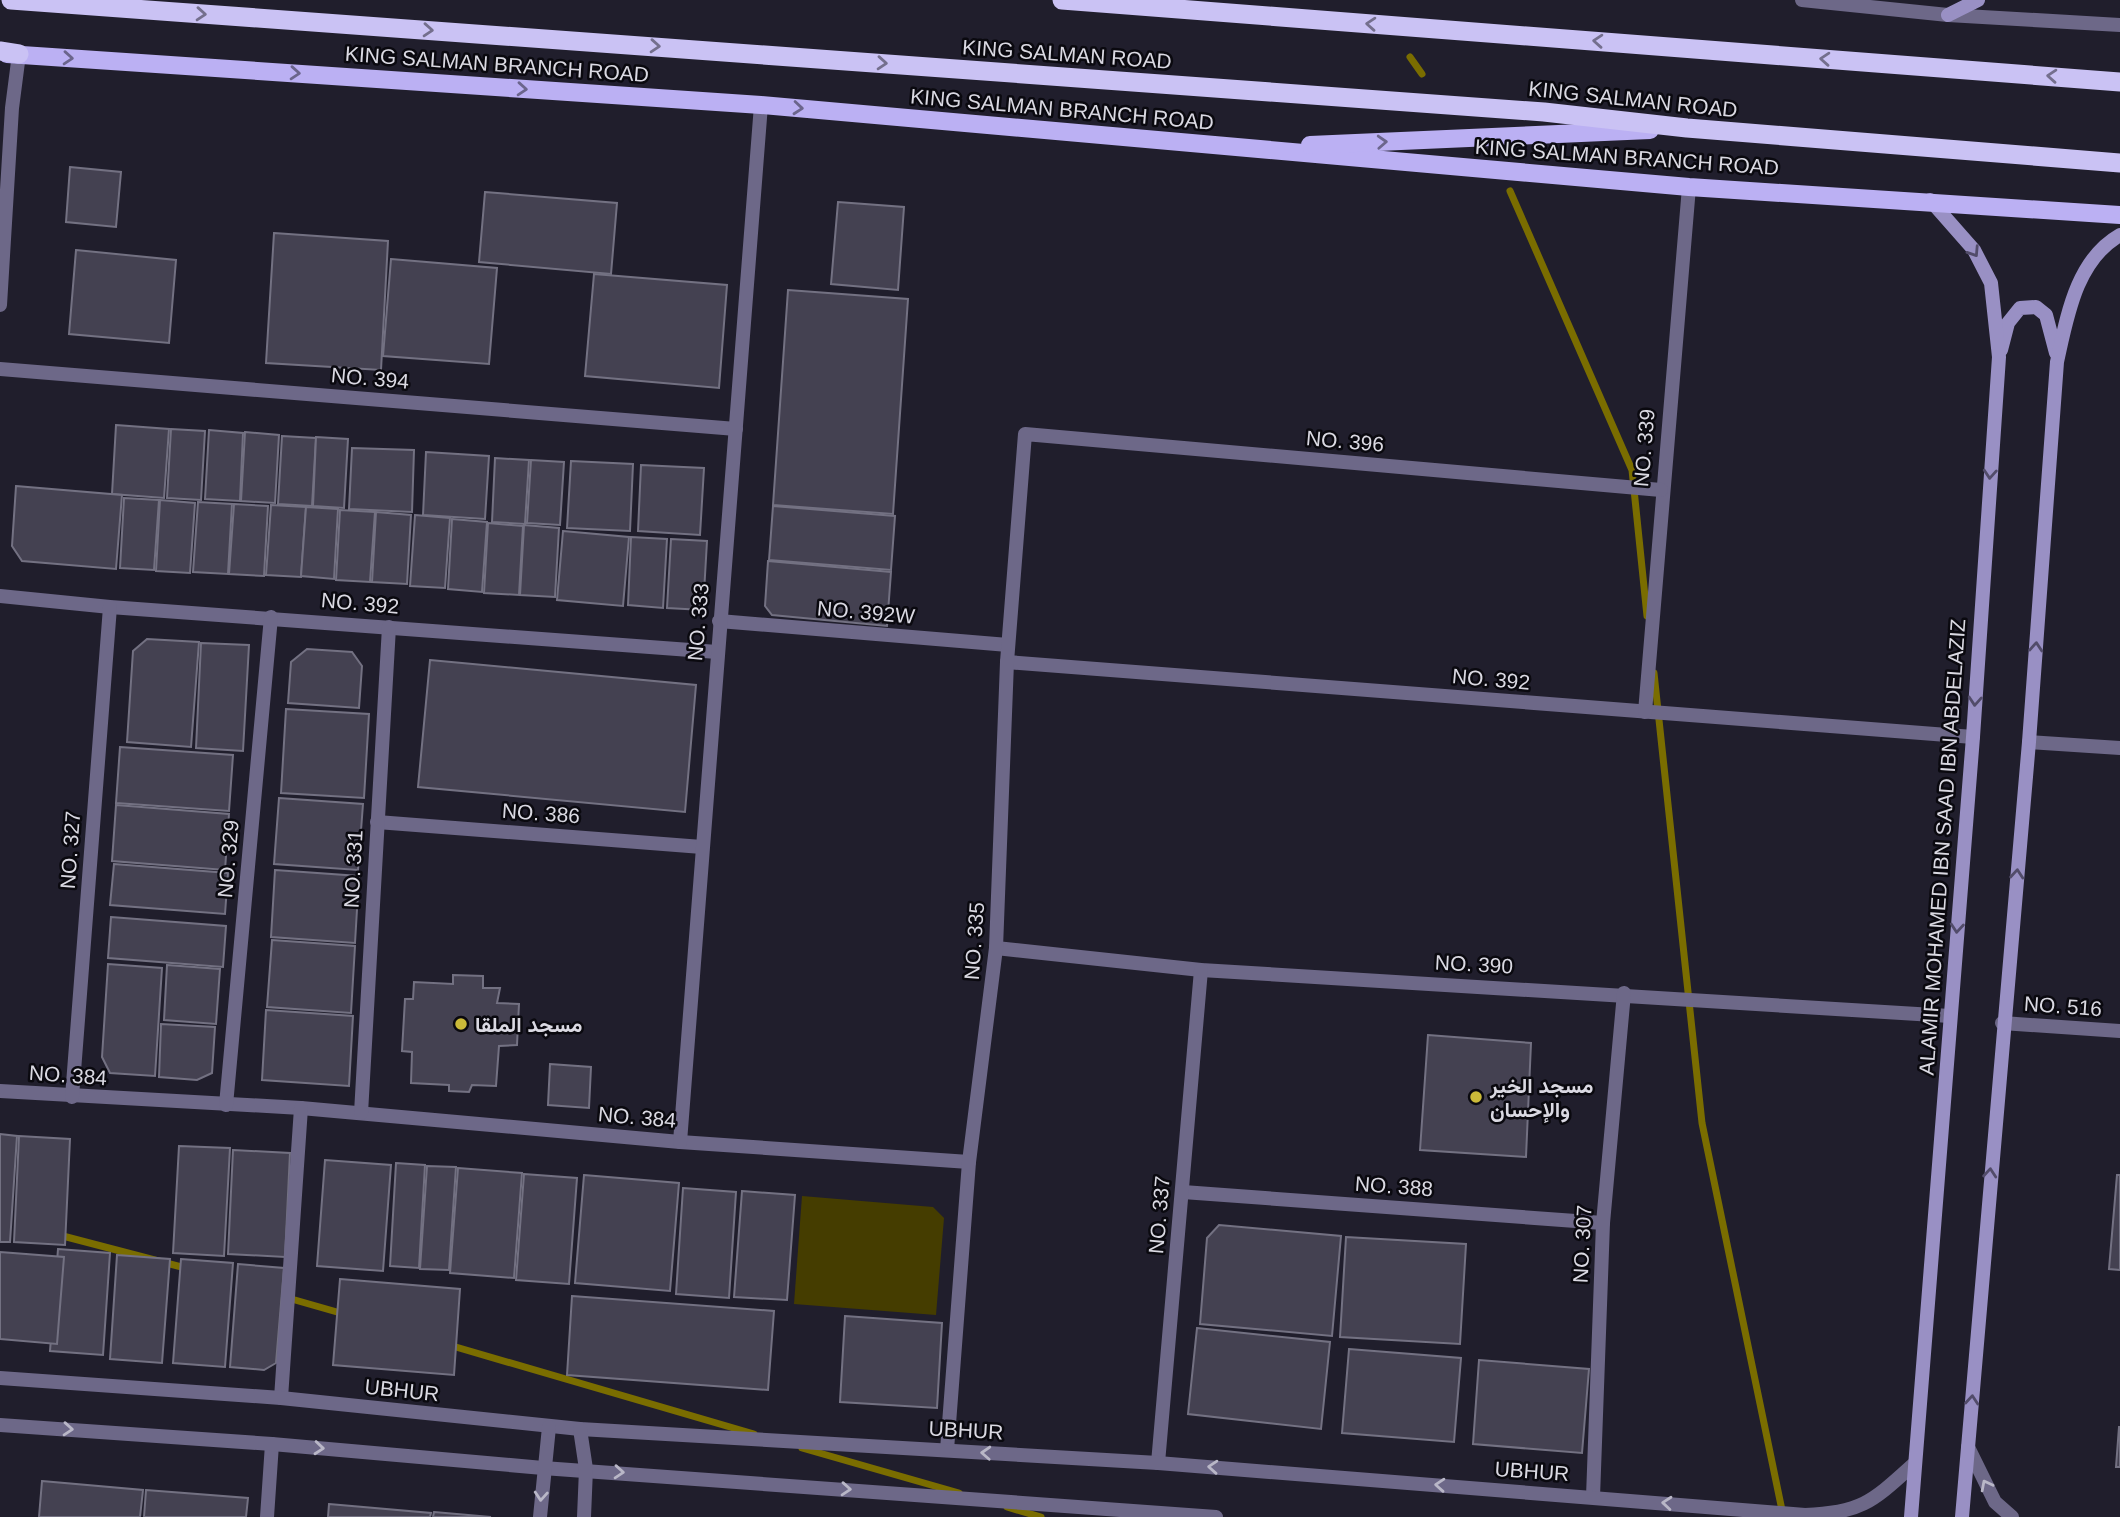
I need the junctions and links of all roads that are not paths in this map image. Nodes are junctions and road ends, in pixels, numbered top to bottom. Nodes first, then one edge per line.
1 (11, 0) edge
2 (1062, 0) edge
3 (1802, 0) edge
4 (1978, 0) edge
5 (1948, 15) junction
6 (2120, 25) edge
7 (6, 53) edge
8 (2120, 82) edge
9 (761, 105) junction
10 (1687, 128) junction
11 (1240, 148) junction
12 (2120, 163) edge
13 (1689, 187) junction
14 (1930, 200) junction
15 (2120, 215) edge
16 (2120, 235) edge
17 (0, 305) edge
18 (1999, 357) junction
19 (2057, 362) junction
20 (0, 369) edge
21 (736, 429) junction
22 (1025, 434) joint
23 (1661, 490) junction
24 (0, 596) edge
25 (110, 607) junction
26 (271, 617) junction
27 (719, 621) junction
28 (389, 627) junction
29 (1008, 645) junction
30 (717, 652) junction
31 (1007, 662) junction
32 (1645, 712) junction
33 (1973, 737) junction
34 (2029, 742) junction
35 (2120, 748) edge
36 (377, 822) junction
37 (702, 847) junction
38 (996, 948) junction
39 (1201, 970) junction
40 (1624, 993) junction
41 (1950, 1016) junction
42 (2002, 1023) junction
43 (2120, 1031) edge
44 (0, 1091) edge
45 (72, 1097) junction
46 (226, 1105) junction
47 (301, 1108) junction
48 (361, 1113) junction
49 (680, 1142) junction
50 (969, 1162) junction
51 (1183, 1192) junction
52 (1602, 1223) junction
53 (0, 1378) edge
54 (281, 1398) junction
55 (0, 1425) edge
56 (549, 1427) junction
57 (580, 1429) junction
58 (272, 1444) junction
59 (1968, 1447) junction
60 (947, 1450) junction
61 (1158, 1463) junction
62 (1914, 1464) junction
63 (543, 1468) junction
64 (586, 1469) junction
65 (1593, 1497) junction
66 (1086, 1512) edge
67 (1805, 1516) edge
68 (267, 1517) edge
69 (540, 1517) edge
70 (584, 1517) edge
71 (1216, 1517) edge
72 (1911, 1517) edge
73 (1962, 1517) edge
74 (2012, 1517) edge

1 -> 10 highway, KING SALMAN ROAD
8 -> 2 highway
3 - 5 street
4 - 5 main road
5 - 6 street
7 -> 9 main road, KING SALMAN BRANCH ROAD
7 - 17 street
9 -> 11 main road, KING SALMAN BRANCH ROAD
9 - 21 street, NO. 333
11 -> 10 main road
10 - 12 highway, KING SALMAN ROAD
11 - 13 main road, KING SALMAN BRANCH ROAD
13 - 14 main road, KING SALMAN BRANCH ROAD
13 - 23 street, NO. 339
14 - 15 main road, KING SALMAN BRANCH ROAD
14 -> 18 main road, ALAMIR MOHAMED IBN SAAD IBN ABDELAZIZ
16 - 19 main road
18 - 19 main road
18 -> 33 main road, ALAMIR MOHAMED IBN SAAD IBN ABDELAZIZ
34 -> 19 main road
20 - 21 street, NO. 394
21 - 27 street, NO. 333
22 - 23 street, NO. 396
22 - 29 street, NO. 335
23 - 32 street, NO. 339
24 - 25 street, NO. 392
25 - 26 street, NO. 392
25 - 45 street, NO. 327
26 - 28 street, NO. 392
26 - 46 street, NO. 329
27 - 29 street, NO. 392W
27 - 30 street, NO. 333
28 - 30 street, NO. 392
28 - 36 street, NO. 331
29 - 31 street, NO. 335
30 - 37 street, NO. 333
31 - 32 street, NO. 392
31 - 38 street, NO. 335
32 - 33 street, NO. 392
33 -> 41 main road, ALAMIR MOHAMED IBN SAAD IBN ABDELAZIZ
34 - 35 street
42 -> 34 main road
36 - 37 street, NO. 386
36 - 48 street, NO. 331
37 - 49 street, NO. 333
38 - 39 street, NO. 390
38 - 50 street, NO. 335
39 - 40 street, NO. 390
39 - 51 street, NO. 337
40 - 41 street, NO. 390
40 - 52 street, NO. 307
41 - 62 main road, ALAMIR MOHAMED IBN SAAD IBN ABDELAZIZ
42 - 43 street, NO. 516
59 -> 42 main road
44 - 45 street, NO. 384
45 - 46 street, NO. 384
46 - 47 street, NO. 384
47 - 48 street, NO. 384
47 - 54 street
48 - 49 street, NO. 384
49 - 50 street, NO. 384
50 - 60 street, NO. 335
51 - 52 street, NO. 388
51 - 61 street, NO. 337
52 - 65 street, NO. 307
53 - 54 street, UBHUR
54 - 56 street, UBHUR
55 -> 58 street
56 - 57 street, UBHUR
56 - 63 street
57 - 60 street, UBHUR
57 - 64 street
58 -> 63 street
58 - 68 street
59 - 73 main road
74 -> 59 street
61 -> 60 street, UBHUR
65 -> 61 street, UBHUR
62 - 67 street, UBHUR
62 - 72 main road, ALAMIR MOHAMED IBN SAAD IBN ABDELAZIZ
63 - 64 street
63 -> 69 street
64 -> 66 street
64 - 70 street
67 -> 65 street, UBHUR
66 - 71 street

